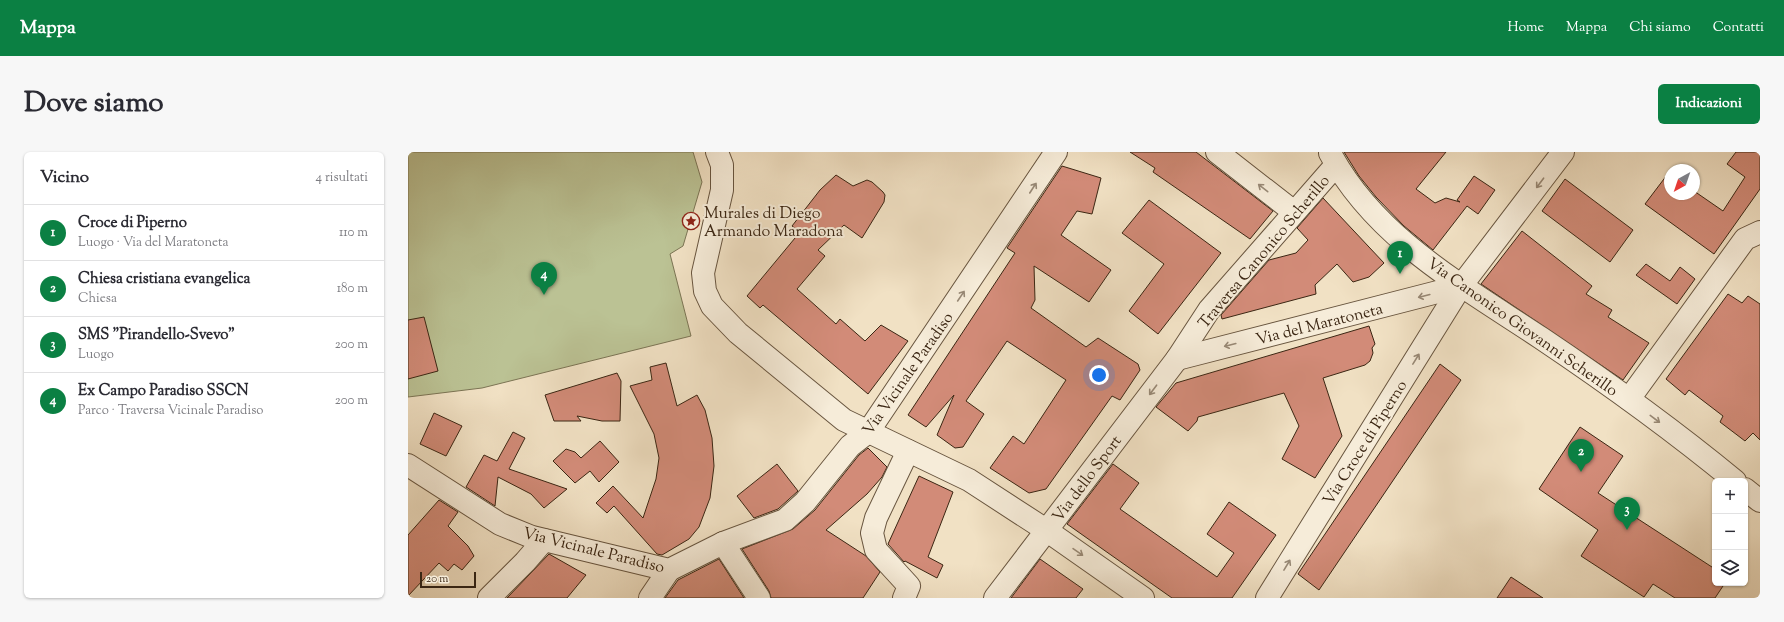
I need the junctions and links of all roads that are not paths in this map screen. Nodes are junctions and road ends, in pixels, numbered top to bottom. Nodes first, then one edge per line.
1 (717, 152) edge
2 (1056, 152) edge
3 (1217, 152) edge
4 (1563, 152) edge
5 (1333, 158) edge
6 (1294, 212) junction
7 (1760, 232) edge
8 (1461, 286) junction
9 (1177, 359) junction
10 (1629, 399) junction
11 (868, 432) junction
12 (908, 451) junction
13 (408, 465) edge
14 (1731, 478) edge
15 (1748, 491) edge
16 (1760, 501) edge
17 (1046, 530) junction
18 (544, 540) junction
19 (723, 543) junction
20 (669, 570) junction
21 (489, 598) edge
22 (650, 598) edge
23 (759, 598) edge
24 (904, 598) edge
25 (995, 598) edge
26 (1143, 598) edge
27 (1267, 598) edge

1 - 11 street
11 -> 2 street, Via Vicinale Paradiso
6 -> 3 street
4 -> 8 street, Via Croce di Piperno
5 - 6 street, Traversa Canonico Scherillo
5 - 8 street, Via Canonico Giovanni Scherillo
6 - 9 street, Traversa Canonico Scherillo
7 - 10 street
8 -> 9 street, Via del Maratoneta
8 - 10 street, Via Canonico Giovanni Scherillo
27 -> 8 street, Via Croce di Piperno
9 -> 17 street, Via dello Sport
10 -> 14 street, Via Canonico Giovanni Scherillo
11 - 12 street
11 - 19 street, Via Vicinale Paradiso
12 - 17 street
12 - 24 street
13 - 18 street, Via Vicinale Paradiso
15 - 16 street
17 - 25 street, Via dello Sport
17 -> 26 street
18 - 20 street, Via Vicinale Paradiso
18 - 21 street
19 - 20 street, Via Vicinale Paradiso
19 - 23 street
20 - 22 street

